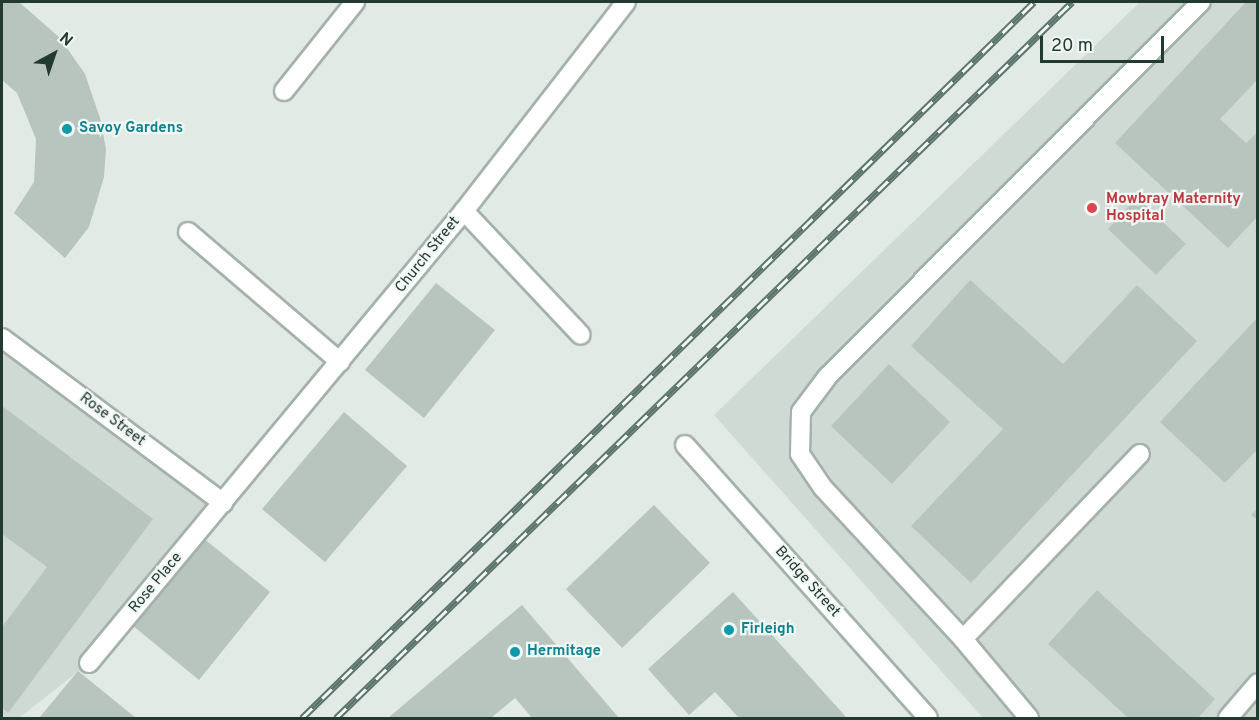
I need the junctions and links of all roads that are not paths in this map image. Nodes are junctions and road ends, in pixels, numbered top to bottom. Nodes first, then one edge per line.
1 (355, 2) edge
2 (626, 2) edge
3 (1201, 2) edge
4 (284, 91) dead end
5 (464, 211) junction
6 (188, 232) dead end
7 (581, 335) dead end
8 (2, 338) edge
9 (340, 362) junction
10 (685, 445) dead end
11 (1140, 454) dead end
12 (223, 503) junction
13 (963, 639) junction
14 (89, 663) dead end
15 (1257, 683) edge
16 (928, 718) edge
17 (1029, 718) edge
18 (1228, 718) edge

1 - 4 street
2 - 5 street, Church Street
3 - 13 street
5 - 7 street
5 - 9 street, Church Street
6 - 9 street
8 - 12 street, Rose Street
9 - 12 street, Church Street
10 - 16 street, Bridge Street
11 - 13 street
12 - 14 street, Rose Place
13 - 17 street
15 - 18 street

